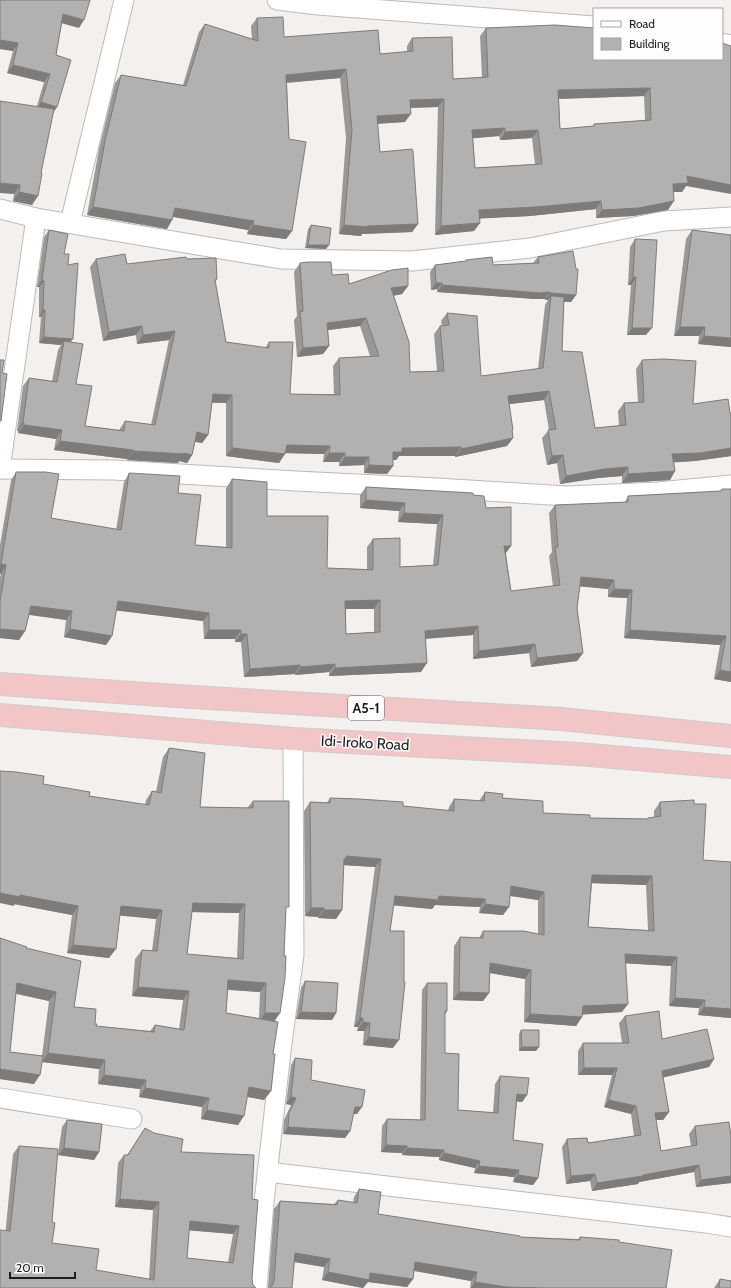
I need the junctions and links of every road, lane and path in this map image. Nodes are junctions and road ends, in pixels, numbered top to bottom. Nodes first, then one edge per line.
1 (124, 0) edge
2 (277, 0) edge
3 (593, 26) edge
4 (0, 209) edge
5 (731, 217) edge
6 (36, 218) junction
7 (70, 223) junction
8 (0, 469) edge
9 (731, 485) edge
10 (0, 684) edge
11 (0, 716) edge
12 (731, 736) edge
13 (293, 739) junction
14 (731, 767) edge
15 (0, 1098) edge
16 (132, 1119) dead end
17 (267, 1172) junction
18 (731, 1227) edge
19 (257, 1288) edge

1 - 7 street
2 - 3 street
4 - 6 street
5 - 7 street
6 - 7 street
6 - 8 street
8 - 9 street
10 - 12 highway, A5-1
11 - 13 highway, Idi-Iroko Road / A5-1
13 - 14 highway, Idi-Iroko Road / A5-1
13 - 17 street
15 - 16 street
17 - 18 street
17 - 19 street

